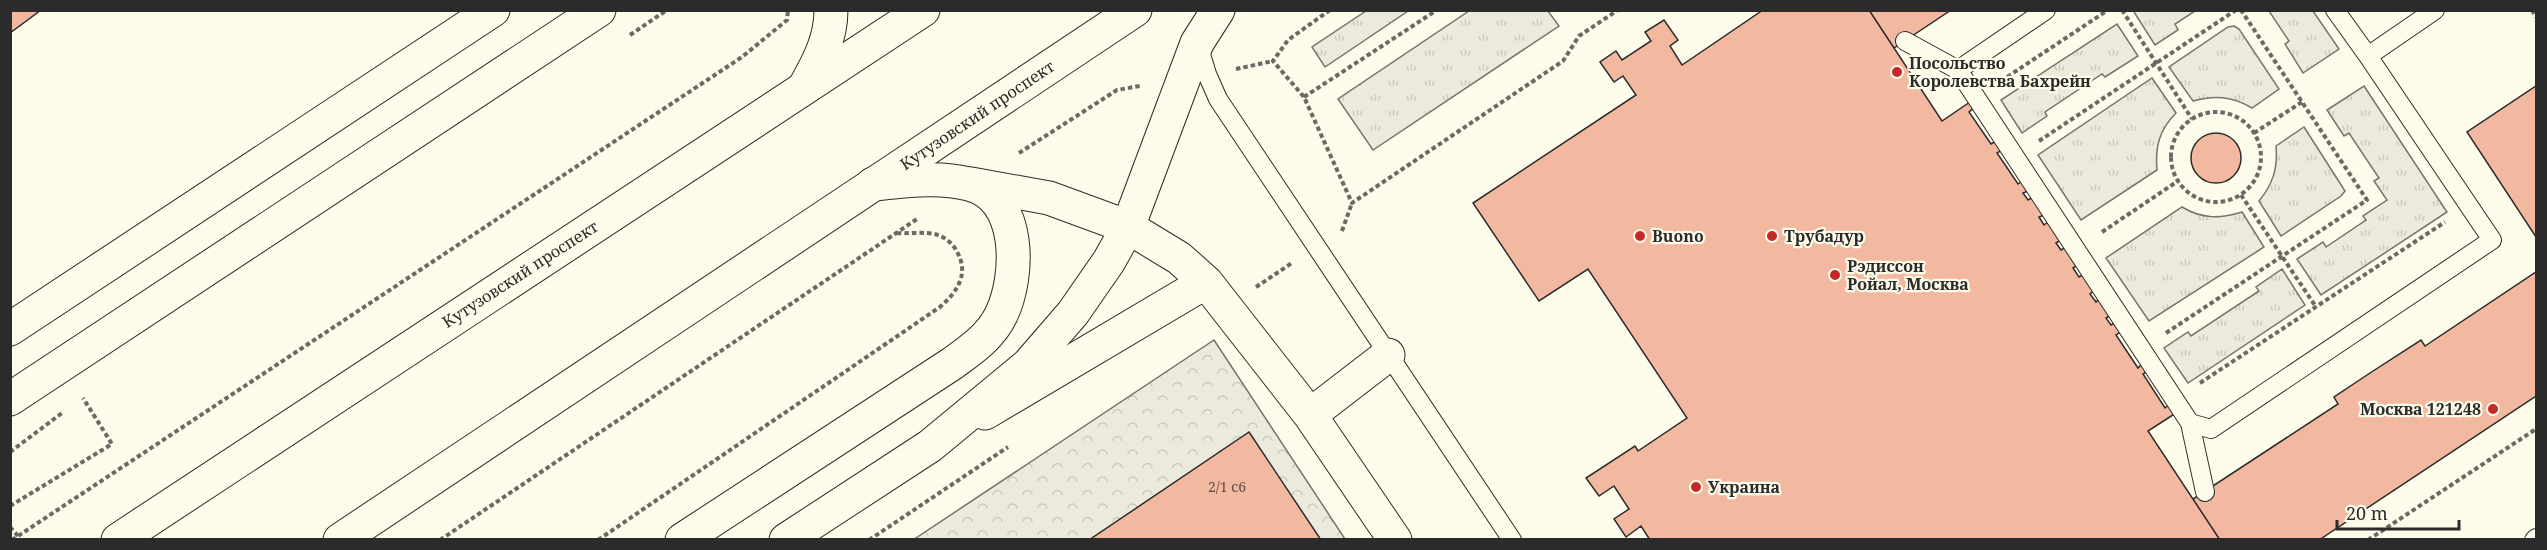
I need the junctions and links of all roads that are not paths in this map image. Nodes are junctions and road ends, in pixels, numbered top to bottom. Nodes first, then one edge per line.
1 (493, 10) edge
2 (599, 10) edge
3 (831, 10) edge
4 (923, 10) edge
5 (1135, 10) edge
6 (1218, 10) edge
7 (2046, 10) edge
8 (2336, 10) edge
9 (2435, 10) edge
10 (1905, 41) dead end
11 (2368, 56) junction
12 (1958, 70) junction
13 (1195, 76) junction
14 (804, 88) junction
15 (873, 184) junction
16 (971, 184) junction
17 (1128, 227) junction
18 (1215, 294) junction
19 (10, 329) edge
20 (1388, 355) junction
21 (10, 399) edge
22 (1310, 414) junction
23 (2190, 423) junction
24 (930, 446) junction
25 (2205, 492) dead end
26 (118, 540) edge
27 (340, 540) edge
28 (682, 540) edge
29 (786, 540) edge
30 (1395, 540) edge
31 (1512, 540) edge

1 - 19 main road
2 - 21 main road
3 - 14 main road
4 - 14 main road, Кутузовский проспект
5 - 15 main road, Кутузовский проспект
6 - 13 main road
7 - 12 lane
8 - 11 lane
9 - 11 lane
10 - 12 lane
11 - 23 lane
12 - 23 lane
13 - 17 main road
13 - 20 lane
14 - 26 main road, Кутузовский проспект
15 - 16 main road
15 - 27 main road, Кутузовский проспект
16 - 17 main road
16 - 28 main road
17 - 18 main road
17 - 24 main road
18 - 22 main road
18 - 24 main road
20 - 22 main road
20 - 31 lane
22 - 30 main road
23 - 25 lane
24 - 29 main road

